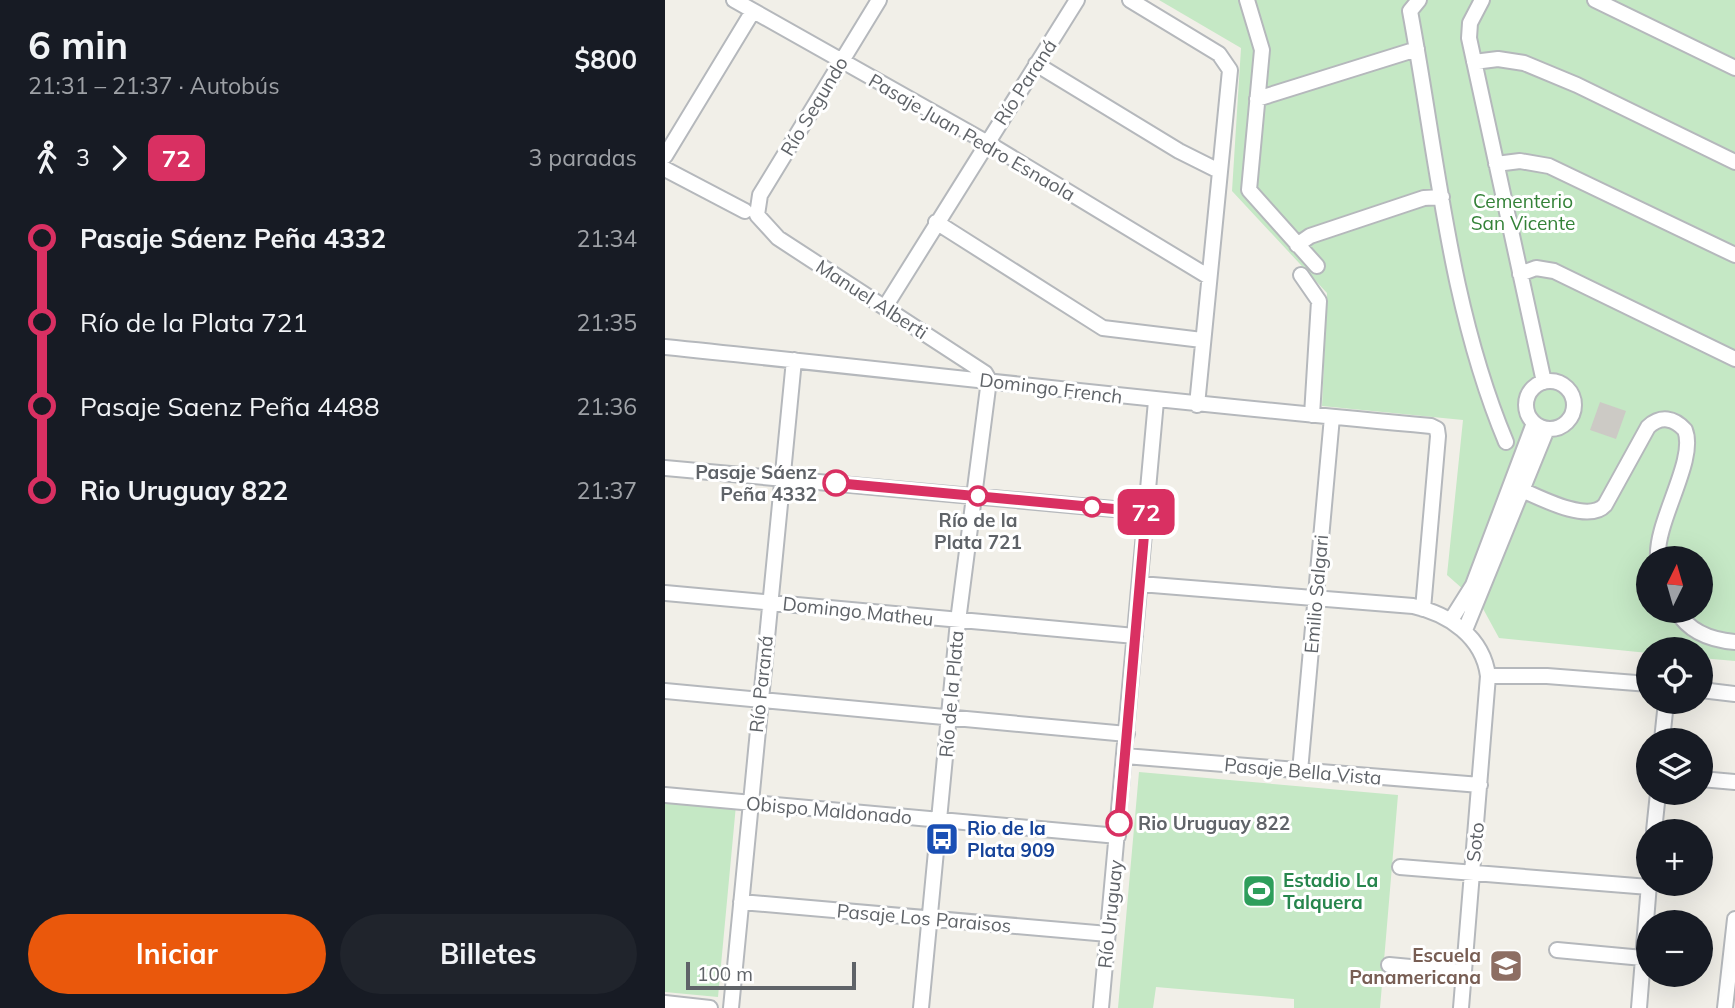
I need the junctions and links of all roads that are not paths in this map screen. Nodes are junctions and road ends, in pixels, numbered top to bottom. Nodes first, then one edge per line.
1 (734, 0) edge
2 (879, 0) edge
3 (1077, 0) edge
4 (1130, 0) edge
5 (1247, 0) edge
6 (1482, 0) edge
7 (1595, 0) edge
8 (1412, 4) edge
9 (753, 11) junction
10 (1417, 49) junction
11 (842, 61) junction
12 (1474, 62) junction
13 (1036, 64) junction
14 (1735, 68) edge
15 (1257, 99) junction
16 (986, 142) junction
17 (665, 156) edge
18 (1735, 162) edge
19 (1496, 164) junction
20 (665, 169) edge
21 (1219, 171) junction
22 (1442, 197) junction
23 (751, 213) junction
24 (936, 222) junction
25 (1297, 245) junction
26 (1735, 255) edge
27 (1317, 266) dead end
28 (1520, 274) junction
29 (1301, 275) dead end
30 (1209, 277) junction
31 (885, 307) junction
32 (1202, 340) junction
33 (665, 347) edge
34 (1735, 359) edge
35 (794, 360) junction
36 (989, 380) junction
37 (1544, 382) junction
38 (1156, 401) junction
39 (1197, 405) junction
40 (1312, 415) junction
41 (1332, 417) junction
42 (1541, 426) junction
43 (1506, 442) dead end
44 (665, 468) edge
45 (781, 478) junction
46 (1517, 488) junction
47 (973, 496) junction
48 (1146, 512) junction
49 (1659, 546) edge
50 (1140, 584) junction
51 (665, 593) edge
52 (1316, 599) junction
53 (769, 603) junction
54 (1423, 608) junction
55 (1451, 620) junction
56 (958, 621) junction
57 (1685, 623) edge
58 (1465, 630) junction
59 (1135, 636) junction
60 (1735, 642) edge
61 (1488, 676) junction
62 (1636, 683) edge
63 (665, 691) edge
64 (1713, 691) edge
65 (1735, 694) edge
66 (760, 700) junction
67 (949, 719) junction
68 (1127, 734) junction
69 (1125, 756) junction
70 (1300, 771) junction
71 (1713, 780) edge
72 (1735, 782) edge
73 (1480, 785) junction
74 (665, 794) edge
75 (750, 803) junction
76 (940, 820) junction
77 (1118, 836) junction
78 (1400, 867) dead end
79 (1472, 872) junction
80 (1636, 885) edge
81 (741, 902) junction
82 (930, 918) junction
83 (1735, 919) edge
84 (1108, 934) junction
85 (1557, 950) dead end
86 (1636, 957) edge
87 (1389, 965) dead end
88 (1464, 972) junction
89 (1641, 987) edge
90 (665, 1003) edge
91 (710, 1008) edge
92 (731, 1008) edge
93 (921, 1008) edge
94 (1101, 1008) edge
95 (1461, 1008) edge
96 (1639, 1008) edge
97 (1725, 1008) edge

1 - 9 street, Pasaje Juan Pedro Esnaola
2 - 11 street, Río Segundo
3 - 13 street, Río Paraná
4 - 21 street
5 - 15 street
6 - 12 street
7 - 14 street
8 - 10 street
9 - 11 street, Pasaje Juan Pedro Esnaola
9 - 17 street
10 - 15 street
10 - 22 street
11 - 16 street, Pasaje Juan Pedro Esnaola
11 - 23 street, Río Segundo
12 - 18 street
12 - 19 street
13 - 16 street, Río Paraná
13 - 21 street
15 - 25 street
16 - 24 street, Río Paraná
16 - 30 street, Pasaje Juan Pedro Esnaola
19 - 26 street
19 - 28 street
20 - 23 street, Manuel Alberti
21 - 30 street
22 - 25 street
22 - 43 street
23 - 31 street, Manuel Alberti
24 - 31 street, Río Paraná
24 - 32 street
25 - 27 street
28 - 34 street
28 - 37 street
29 - 40 street
30 - 32 street
31 - 36 street, Manuel Alberti
32 - 39 street
33 - 35 street, Domingo French
35 - 36 street, Domingo French
35 - 45 street, Río Paraná
36 - 38 street, Domingo French
36 - 47 street, Río de la Plata
37 - 42 street
37 - 42 street
38 - 39 street, Domingo French
38 - 48 street, Río Uruguay
39 - 40 street, Domingo French
40 - 41 street, Domingo French
41 - 52 street, Emilio Salgari
41 - 54 street, Domingo French
42 - 46 street
44 - 45 street
45 - 47 street
45 - 53 street, Río Paraná
46 - 49 street
46 - 55 street
46 - 58 street
47 - 48 street
47 - 56 street, Río de la Plata
48 - 50 street, Río Uruguay
50 - 52 street
50 - 59 street, Río Uruguay
51 - 53 street, Domingo Matheu
52 - 54 street
52 - 70 street, Emilio Salgari
53 - 56 street, Domingo Matheu
53 - 66 street, Río Paraná
54 - 55 street
55 - 58 street
56 - 59 street, Domingo Matheu
56 - 67 street, Río de la Plata
57 - 60 street
58 - 61 street
59 - 68 street, Río Uruguay
61 - 62 street
61 - 73 street, Soto
63 - 66 street
64 - 65 street
66 - 67 street
66 - 75 street, Río Paraná
67 - 68 street
67 - 76 street, Río de la Plata
68 - 69 street, Río Uruguay
69 - 70 street, Pasaje Bella Vista
69 - 77 street, Río Uruguay
70 - 73 street, Pasaje Bella Vista
71 - 72 street
73 - 79 street, Soto
74 - 75 street, Obispo Maldonado
75 - 76 street, Obispo Maldonado
75 - 81 street, Río Paraná
76 - 77 street, Obispo Maldonado
76 - 82 street, Río de la Plata
77 - 84 street, Río Uruguay
78 - 79 street
79 - 80 street
79 - 88 street, Soto
81 - 82 street, Pasaje Los Paraisos
81 - 92 street, Río Paraná
82 - 84 street, Pasaje Los Paraisos
82 - 93 street, Río de la Plata
83 - 97 street
84 - 94 street, Río Uruguay
85 - 86 street
87 - 88 street
88 - 95 street, Soto
89 - 96 street
90 - 91 street

